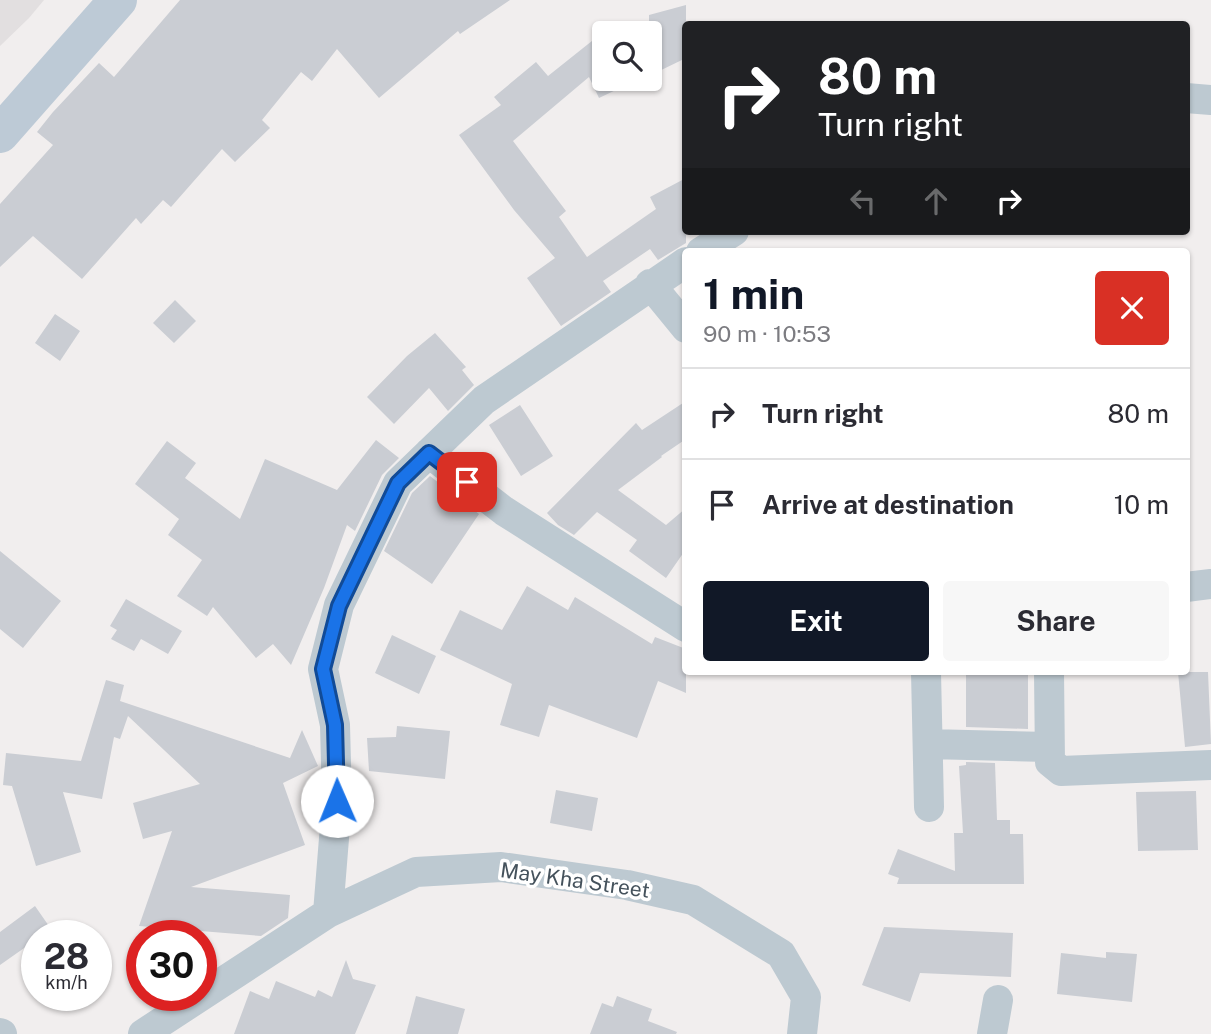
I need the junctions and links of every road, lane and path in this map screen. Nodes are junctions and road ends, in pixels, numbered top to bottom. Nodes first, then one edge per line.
1 (118, 0) edge
2 (1190, 98) edge
3 (1211, 100) edge
4 (0, 134) edge
5 (728, 235) edge
6 (707, 248) edge
7 (682, 264) edge
8 (650, 284) junction
9 (682, 323) edge
10 (429, 453) junction
11 (1211, 584) edge
12 (1190, 587) edge
13 (682, 624) edge
14 (926, 675) edge
15 (1049, 675) edge
16 (928, 744) junction
17 (1048, 747) junction
18 (1211, 765) edge
19 (929, 807) dead end
20 (328, 913) junction
21 (998, 1000) dead end
22 (143, 1034) edge
23 (802, 1034) edge
24 (992, 1034) edge

1 - 4 main road
2 - 3 street
5 - 6 street
7 - 8 street
8 - 9 street
8 - 10 street
10 - 13 street
10 - 20 street
11 - 12 street
14 - 16 street
15 - 17 street
16 - 17 street
16 - 19 street
17 - 18 street
20 - 22 street, May Kha Street
20 - 23 street, May Kha Street
21 - 24 street

